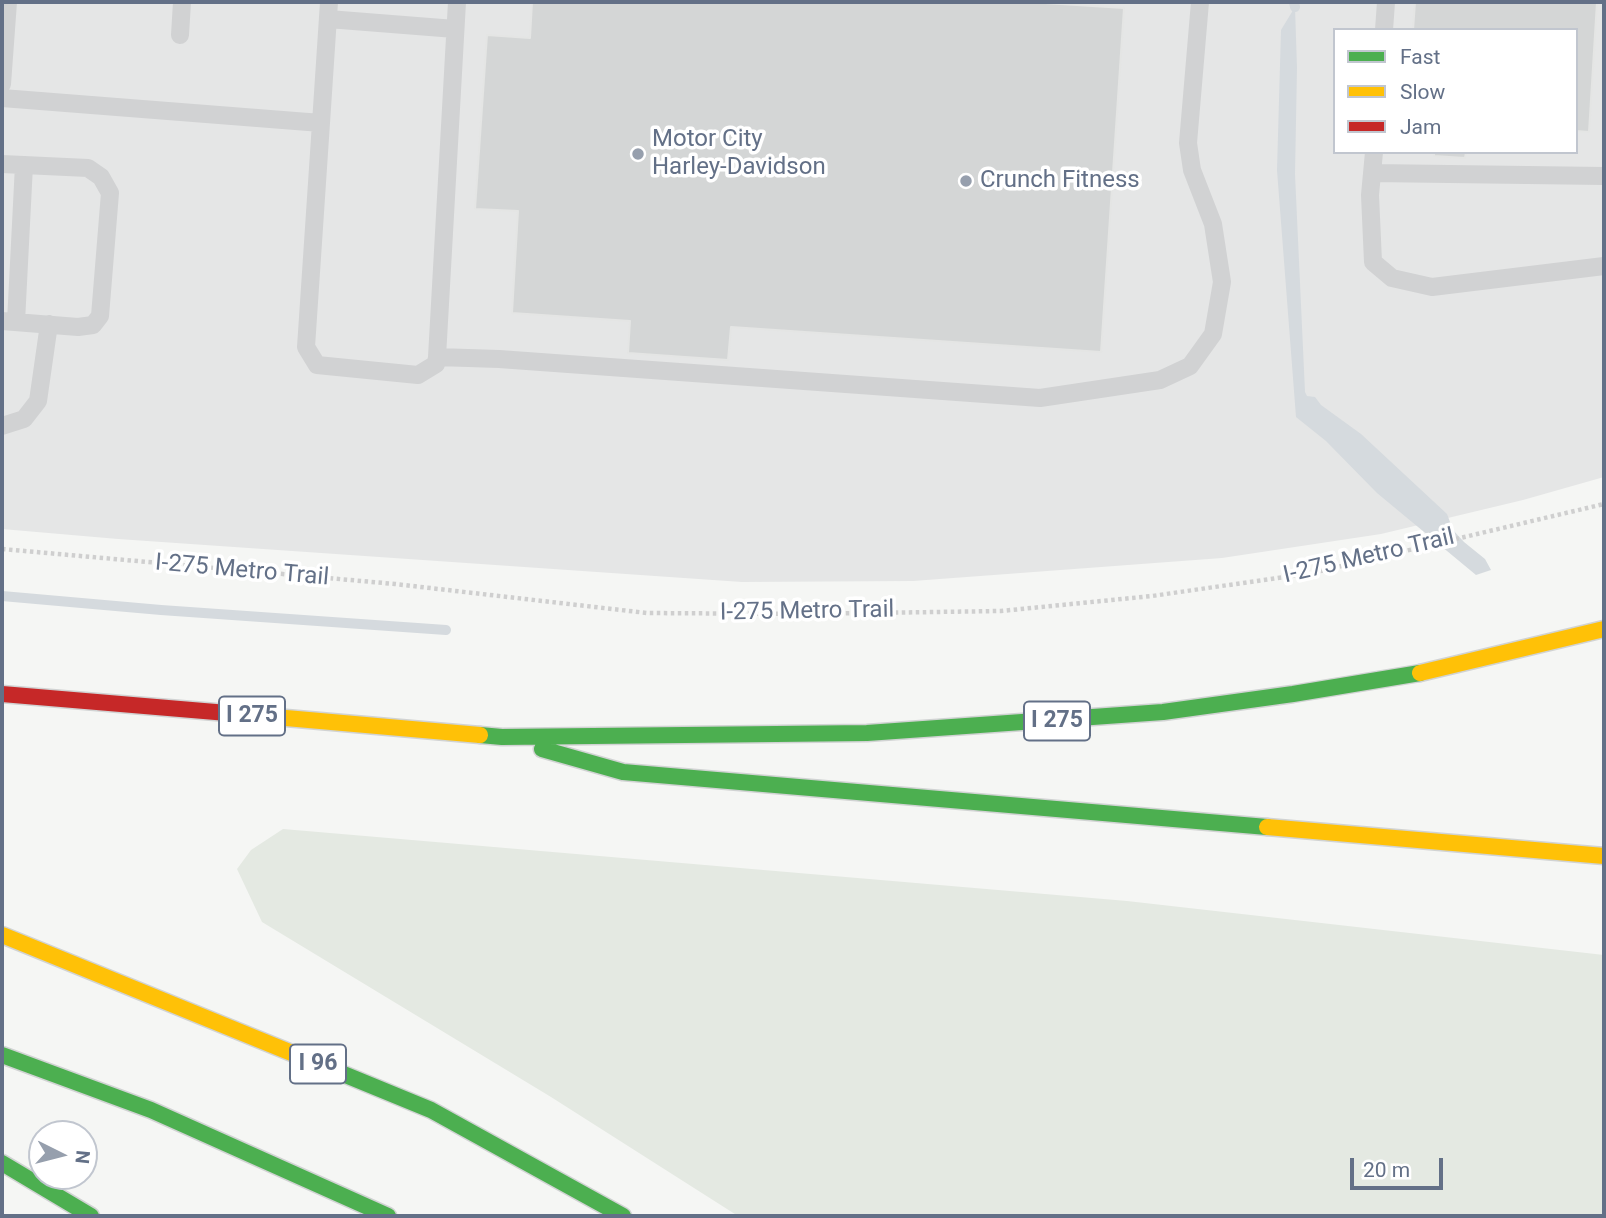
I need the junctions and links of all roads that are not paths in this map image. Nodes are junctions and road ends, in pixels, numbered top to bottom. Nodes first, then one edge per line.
1 (8, 2) edge
2 (182, 2) edge
3 (457, 2) edge
4 (1200, 2) edge
5 (1386, 2) edge
6 (329, 10) edge
7 (1384, 28) edge
8 (455, 29) junction
9 (180, 35) dead end
10 (2, 84) edge
11 (2, 98) edge
12 (321, 123) junction
13 (1374, 154) edge
14 (2, 164) edge
15 (24, 165) junction
16 (1372, 173) junction
17 (1604, 176) edge
18 (1604, 266) edge
19 (9, 322) edge
20 (49, 324) junction
21 (436, 357) junction
22 (2, 426) edge
23 (1604, 629) edge
24 (2, 694) edge
25 (502, 737) junction
26 (1604, 856) edge
27 (2, 935) edge
28 (2, 1055) edge
29 (2, 1163) edge
30 (91, 1216) edge
31 (388, 1216) edge
32 (623, 1216) edge

1 - 10 lane
2 - 9 lane
3 - 8 lane
4 - 21 lane
5 - 7 lane
6 - 8 lane
6 - 12 lane
8 - 21 lane
11 - 12 lane
12 - 21 lane
13 - 16 lane
14 - 15 lane
15 - 19 lane
15 - 20 lane
16 - 17 lane
16 - 18 lane
19 - 20 lane
20 - 22 lane
23 - 25 highway, I 275
24 - 25 highway, I 275
25 - 26 highway
27 - 32 highway, I 96
28 - 31 highway
29 - 30 highway

